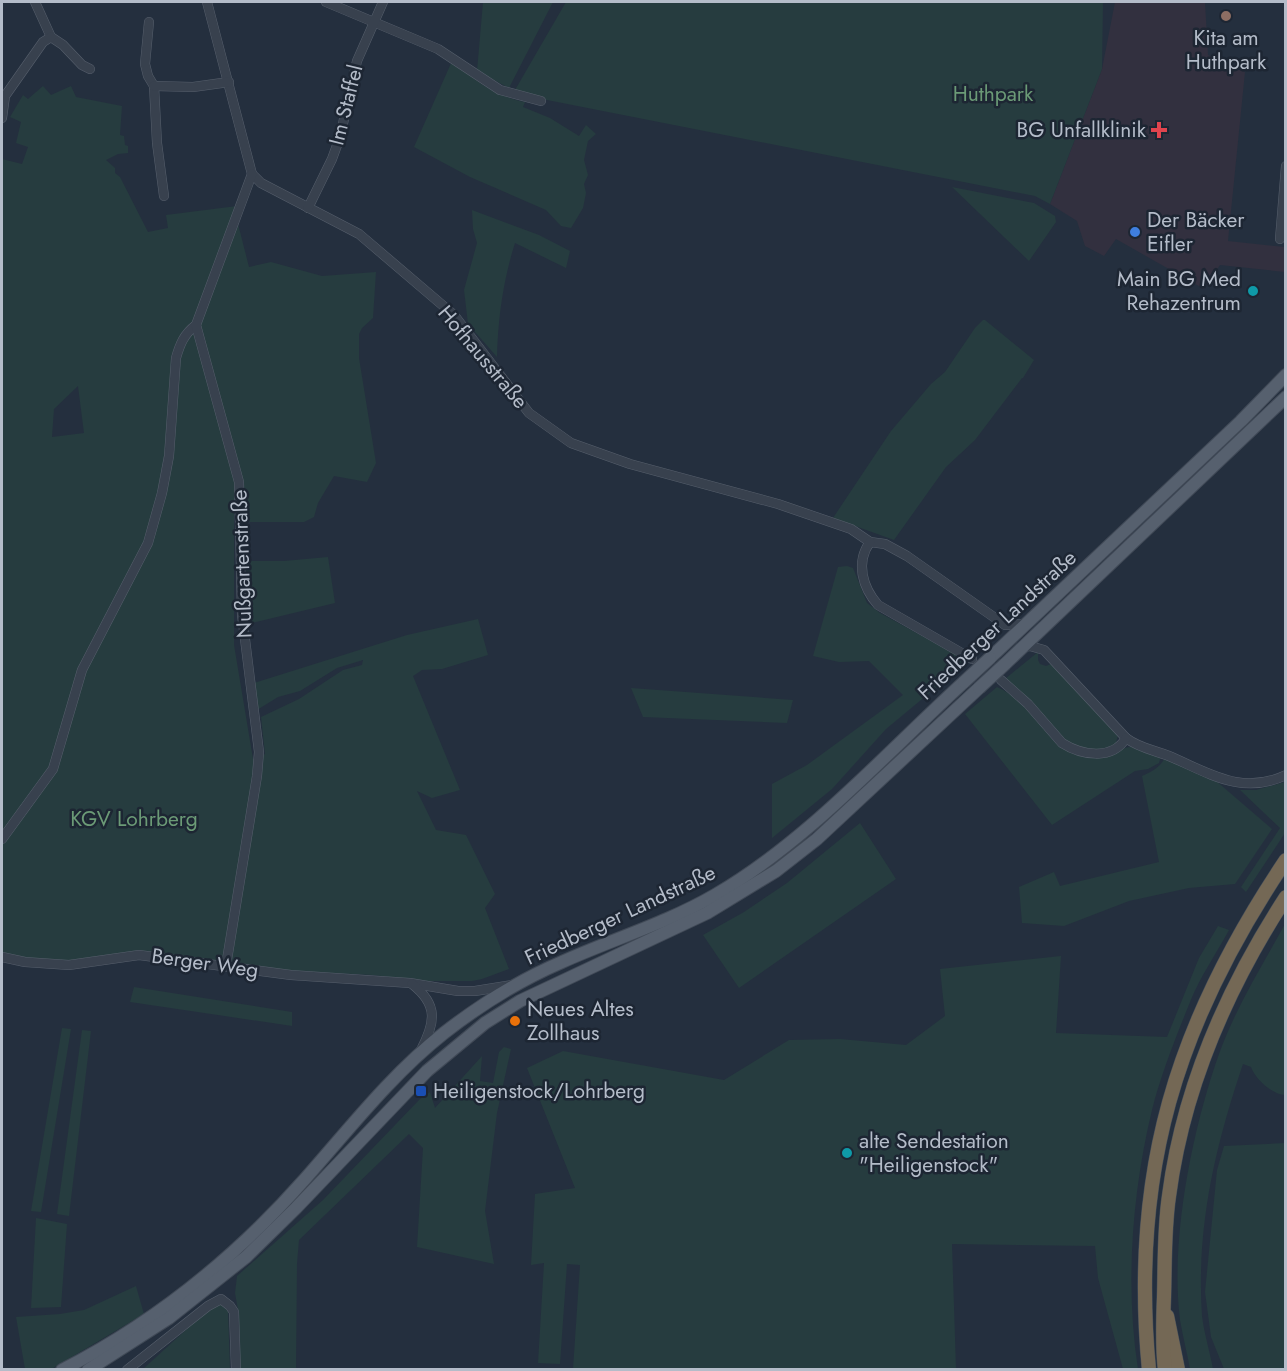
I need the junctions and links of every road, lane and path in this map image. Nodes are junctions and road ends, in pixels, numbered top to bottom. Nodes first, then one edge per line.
1 (35, 2) edge
2 (207, 2) edge
3 (326, 2) edge
4 (383, 2) edge
5 (149, 22) dead end
6 (372, 23) junction
7 (51, 37) junction
8 (90, 69) dead end
9 (229, 82) junction
10 (154, 87) junction
11 (3, 96) edge
12 (541, 101) dead end
13 (2, 118) edge
14 (1286, 166) edge
15 (252, 174) junction
16 (164, 196) dead end
17 (308, 208) junction
18 (1280, 239) dead end
19 (196, 325) junction
20 (1286, 375) edge
21 (1286, 397) edge
22 (870, 542) junction
23 (1026, 624) junction
24 (1047, 624) junction
25 (1005, 625) junction
26 (1022, 647) junction
27 (1044, 650) junction
28 (995, 654) junction
29 (972, 659) dead end
30 (1000, 680) dead end
31 (1125, 738) junction
32 (1286, 775) edge
33 (2, 839) edge
34 (1286, 860) edge
35 (1286, 897) edge
36 (2, 957) edge
37 (226, 966) junction
38 (410, 982) junction
39 (517, 984) junction
40 (418, 1055) junction
41 (1164, 1298) junction
42 (62, 1370) edge
43 (88, 1370) edge
44 (127, 1370) edge
45 (236, 1370) edge
46 (1149, 1370) edge
47 (1165, 1370) edge
48 (1178, 1370) edge

1 - 7 street
2 - 9 street
3 - 6 street
4 - 6 street, Im Staffel
5 - 10 street
6 - 12 street
6 - 17 street, Im Staffel
7 - 8 street
7 - 11 street
9 - 10 street
9 - 15 street
10 - 16 street
11 - 13 street
14 - 18 street
15 - 17 street, Hofhausstraße
15 - 19 street
17 - 22 street, Hofhausstraße
19 - 33 street
19 - 37 street, Nußgartenstraße
20 - 23 main road, Friedberger Landstraße
21 - 24 main road, Friedberger Landstraße
22 - 25 street, Hofhausstraße
22 - 29 street
23 - 25 street
23 - 28 main road, Friedberger Landstraße
24 - 26 main road, Friedberger Landstraße
24 - 27 street
25 - 28 street
26 - 27 street
26 - 43 main road, Friedberger Landstraße, bridge
27 - 31 street
28 - 39 main road, Friedberger Landstraße, bridge
30 - 31 street
31 - 32 street
34 - 46 highway
35 - 41 highway
36 - 37 street, Berger Weg
37 - 38 street, Berger Weg
38 - 39 street, Berger Weg
38 - 40 street
39 - 40 main road, Friedberger Landstraße
40 - 42 main road, Friedberger Landstraße
41 - 47 highway
41 - 48 highway
44 - 45 street

